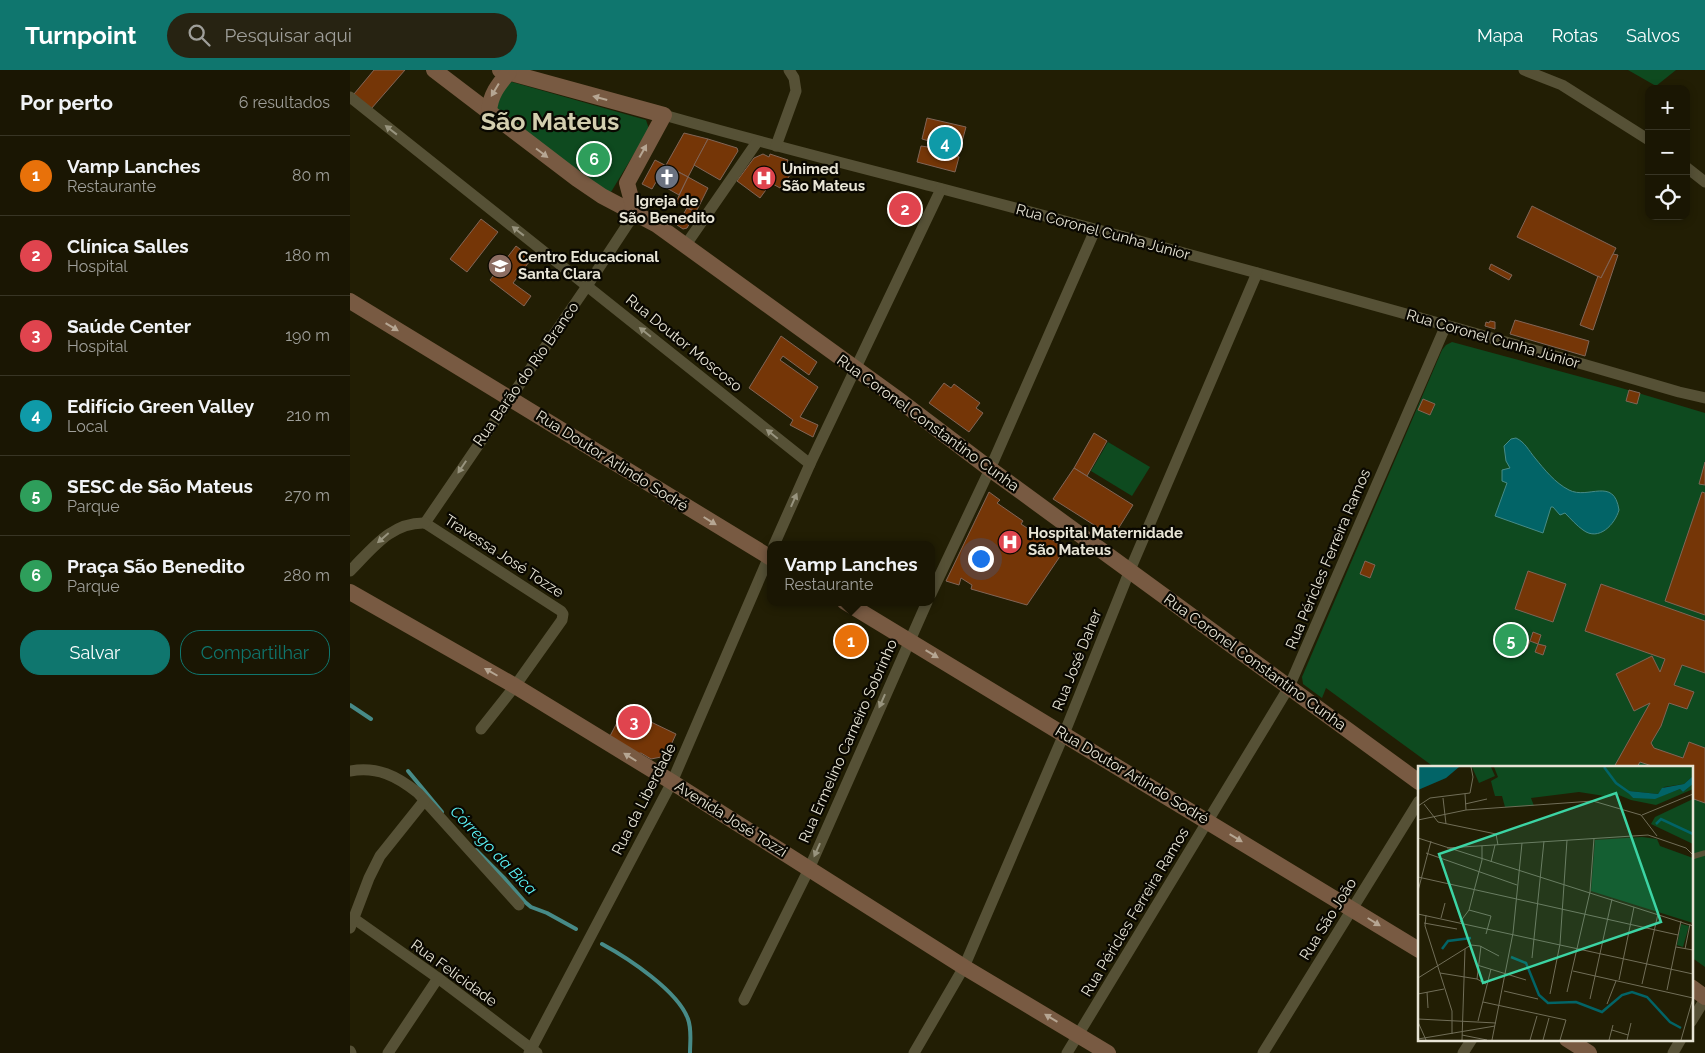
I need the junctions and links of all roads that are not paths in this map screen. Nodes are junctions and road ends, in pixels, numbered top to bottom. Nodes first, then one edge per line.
1 (434, 70) edge
2 (789, 70) edge
3 (1524, 70) edge
4 (504, 71) edge
5 (350, 97) edge
6 (489, 112) junction
7 (664, 115) junction
8 (1645, 137) edge
9 (757, 142) junction
10 (776, 146) junction
11 (1690, 170) edge
12 (1705, 182) edge
13 (627, 183) junction
14 (941, 189) junction
15 (602, 196) junction
16 (635, 212) junction
17 (1095, 230) junction
18 (685, 246) junction
19 (1256, 273) junction
20 (587, 286) junction
21 (350, 301) edge
22 (1446, 326) junction
23 (856, 369) junction
24 (509, 398) junction
25 (1705, 398) edge
26 (810, 464) junction
27 (990, 469) junction
28 (425, 523) junction
29 (776, 541) edge
30 (767, 551) edge
31 (767, 562) edge
32 (1130, 570) junction
33 (350, 571) edge
34 (935, 586) edge
35 (350, 592) edge
36 (852, 606) edge
37 (925, 606) edge
38 (909, 640) junction
39 (515, 686) junction
40 (1289, 686) junction
41 (480, 729) dead end
42 (1064, 734) junction
43 (350, 771) edge
44 (1418, 781) edge
45 (672, 782) junction
46 (424, 801) junction
47 (1418, 804) edge
48 (1208, 821) junction
49 (1705, 853) edge
50 (1692, 857) edge
51 (809, 869) junction
52 (519, 905) dead end
53 (1353, 909) junction
54 (352, 923) edge
55 (1418, 949) edge
56 (964, 967) junction
57 (438, 978) junction
58 (1692, 988) edge
59 (1705, 998) edge
60 (744, 1000) dead end
61 (1692, 1020) edge
62 (1079, 1035) junction
63 (1471, 1040) edge
64 (1568, 1040) edge
65 (1680, 1040) edge
66 (533, 1052) edge
67 (388, 1053) edge
68 (914, 1053) edge
69 (1067, 1053) edge
70 (1108, 1053) edge
71 (1263, 1053) edge
72 (1463, 1053) edge
73 (1590, 1053) edge
74 (1673, 1053) edge

1 - 6 street, Rua Coronel Constantino Cunha
2 - 10 street
3 - 8 street
4 -> 6 street
7 -> 4 street, Rua Coronel Cunha Júnior
20 -> 5 street, Rua Doutor Moscoso
6 -> 15 street, Rua Coronel Constantino Cunha
7 - 9 street, Rua Coronel Cunha Júnior
13 -> 7 street
9 - 10 street, Rua Coronel Cunha Júnior
9 - 18 street
10 - 14 street, Rua Coronel Cunha Júnior
11 - 12 street
13 - 15 street
13 - 16 street
14 - 17 street, Rua Coronel Cunha Júnior
14 - 23 street, Rua da Liberdade
15 - 16 street, Rua Coronel Constantino Cunha
16 - 18 street, Rua Coronel Constantino Cunha
16 - 20 street, Rua Barão do Rio Branco
17 - 19 street, Rua Coronel Cunha Júnior
17 - 27 street
18 - 23 street, Rua Coronel Constantino Cunha
19 - 22 street, Rua Coronel Cunha Júnior
19 - 32 street, Rua José Daher
20 - 24 street, Rua Barão do Rio Branco
26 -> 20 street, Rua Doutor Moscoso
21 -> 24 street, Rua Doutor Arlindo Sodré
22 - 25 street, Rua Coronel Cunha Júnior
22 - 40 street, Rua Péricles Ferreira Ramos
23 - 26 street, Rua da Liberdade
23 - 27 street, Rua Coronel Constantino Cunha
24 -> 28 street, Rua Barão do Rio Branco
24 -> 30 street, Rua Doutor Arlindo Sodré
29 -> 26 street, Rua da Liberdade
27 - 32 street, Rua Coronel Constantino Cunha
27 - 34 street
28 -> 33 street
28 - 39 street, Travessa José Tozze
31 - 45 street, Rua da Liberdade
32 - 40 street, Rua Coronel Constantino Cunha
32 - 42 street, Rua José Daher
39 -> 35 street, Avenida José Tozzi
36 - 38 street, Rua Doutor Arlindo Sodré
37 - 38 street, Rua Ermelino Carneiro Sobrinho
38 -> 42 street, Rua Doutor Arlindo Sodré
38 -> 51 street, Rua Ermelino Carneiro Sobrinho
39 - 41 street
45 -> 39 street, Avenida José Tozzi
40 - 44 street, Rua Coronel Constantino Cunha
40 - 48 street, Rua Péricles Ferreira Ramos
42 - 48 street, Rua Doutor Arlindo Sodré
42 - 56 street, Rua José Daher
43 - 46 street
45 - 51 street, Avenida José Tozzi
45 - 66 street, Rua da Liberdade
46 - 52 street
46 - 54 street
47 - 53 street, Rua São João
48 -> 53 street, Rua Doutor Arlindo Sodré
48 - 62 street, Rua Péricles Ferreira Ramos
49 - 50 lane
51 - 56 street, Avenida José Tozzi
51 - 60 street, Rua Ermelino Carneiro Sobrinho
53 -> 55 street, Rua Doutor Arlindo Sodré
53 - 71 street, Rua São João
54 - 57 street, Rua Felicidade
62 -> 56 street, Avenida José Tozzi
56 - 68 street, Rua José Daher
57 - 66 street, Rua Felicidade
57 - 67 street
58 - 59 street
59 - 61 street
62 - 69 street, Rua Péricles Ferreira Ramos
62 - 70 street, Avenida José Tozzi
63 - 72 street
64 - 73 street
65 - 74 street

